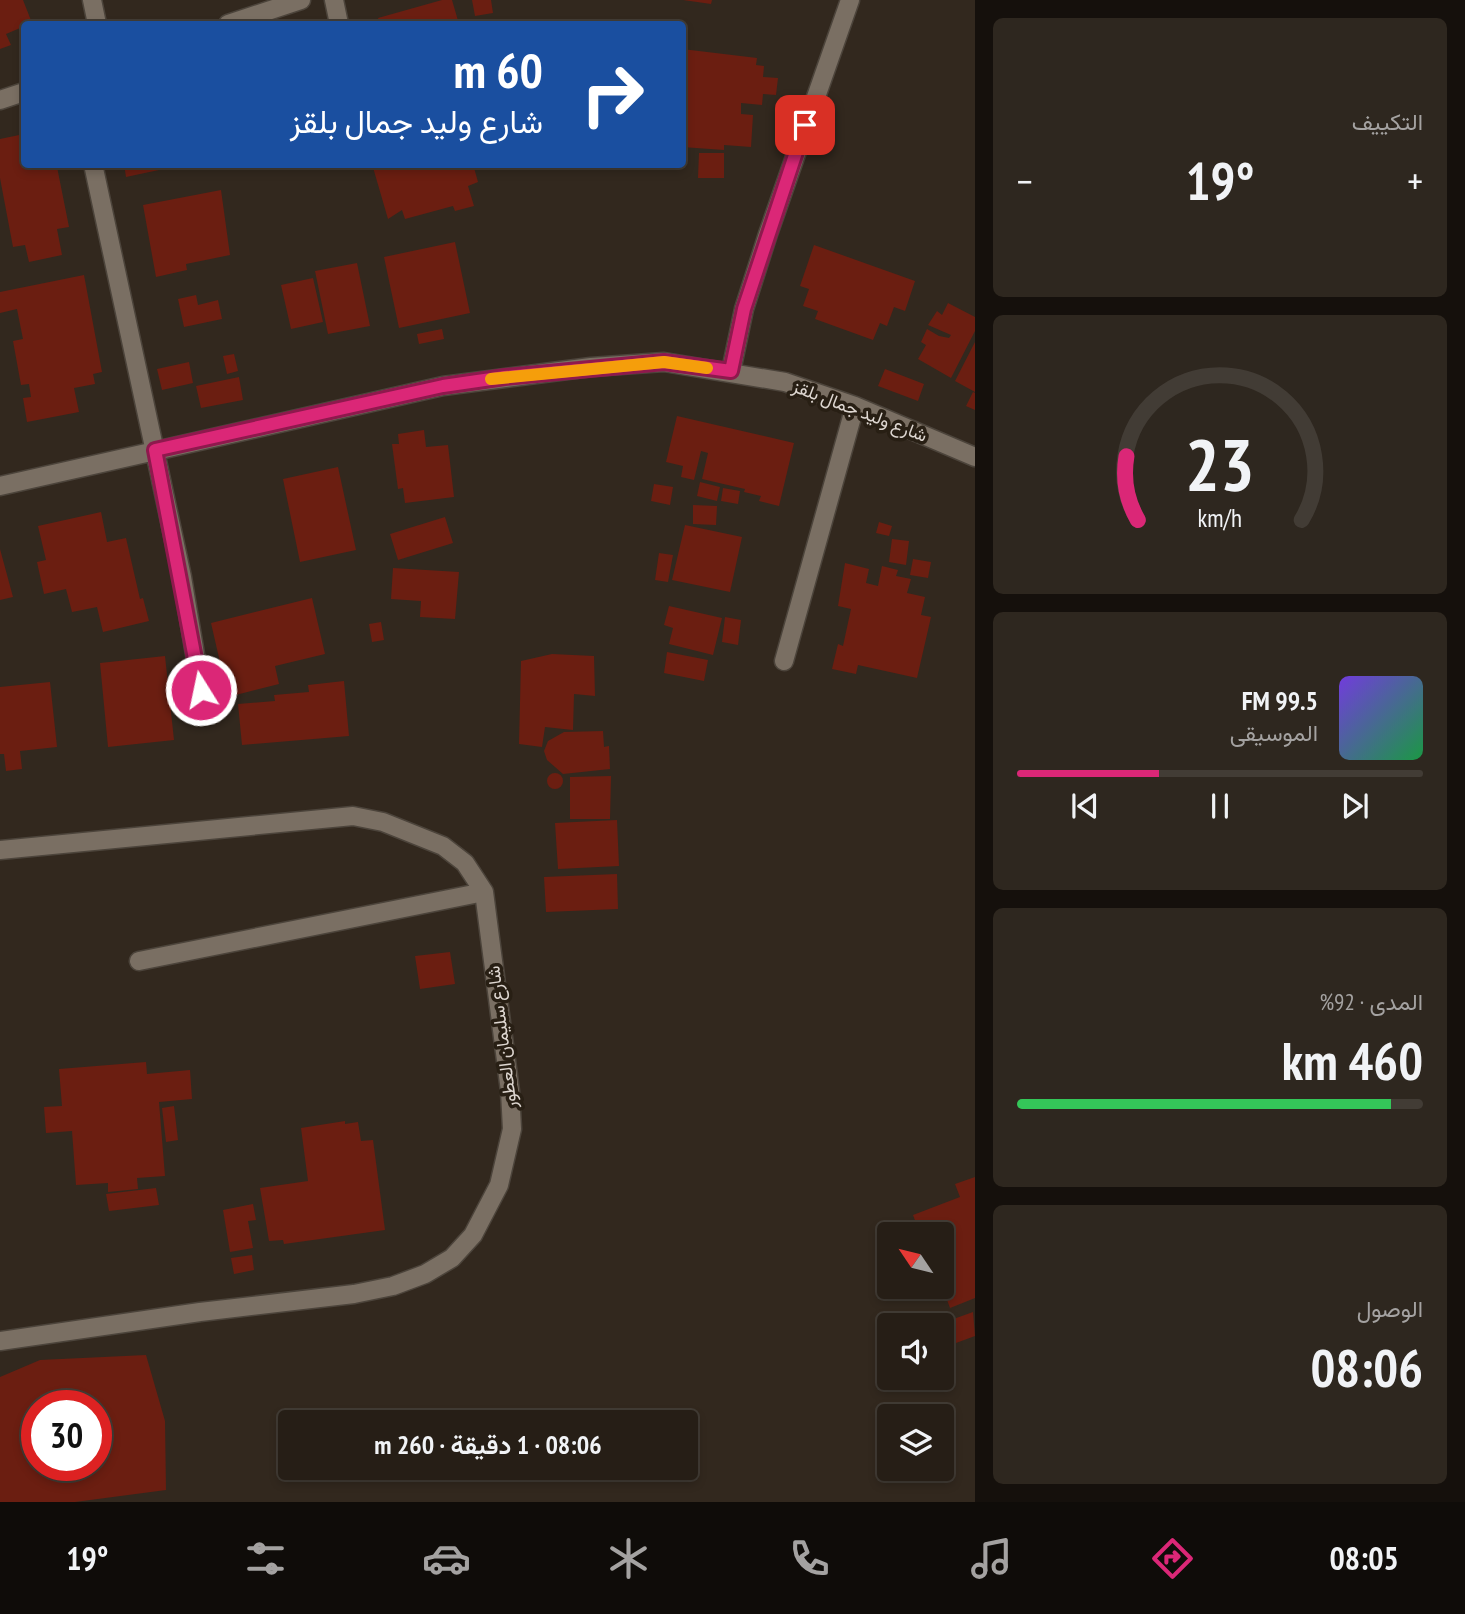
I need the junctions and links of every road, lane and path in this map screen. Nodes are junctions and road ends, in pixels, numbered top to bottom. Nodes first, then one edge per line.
1 (92, 0) edge
2 (301, 0) edge
3 (334, 0) edge
4 (850, 0) edge
5 (96, 21) edge
6 (237, 21) edge
7 (338, 21) edge
8 (21, 93) edge
9 (0, 100) edge
10 (94, 168) edge
11 (731, 371) junction
12 (855, 405) junction
13 (155, 450) junction
14 (975, 457) edge
15 (0, 486) edge
16 (784, 661) dead end
17 (201, 690) dead end
18 (0, 850) edge
19 (484, 892) junction
20 (139, 961) dead end
21 (0, 1341) edge

1 - 5 street
2 - 6 street
3 - 7 street
4 - 11 street
8 - 9 street
10 - 13 street
11 - 12 street, شارع وليد جمال بلقز
11 - 13 street, شارع وليد جمال بلقز
12 - 14 street, شارع وليد جمال بلقز
12 - 16 street
13 - 15 street, شارع وليد جمال بلقز
13 - 17 street
18 - 19 street, شارع سليمان العطور
19 - 20 street
19 - 21 street, شارع سليمان العطور

